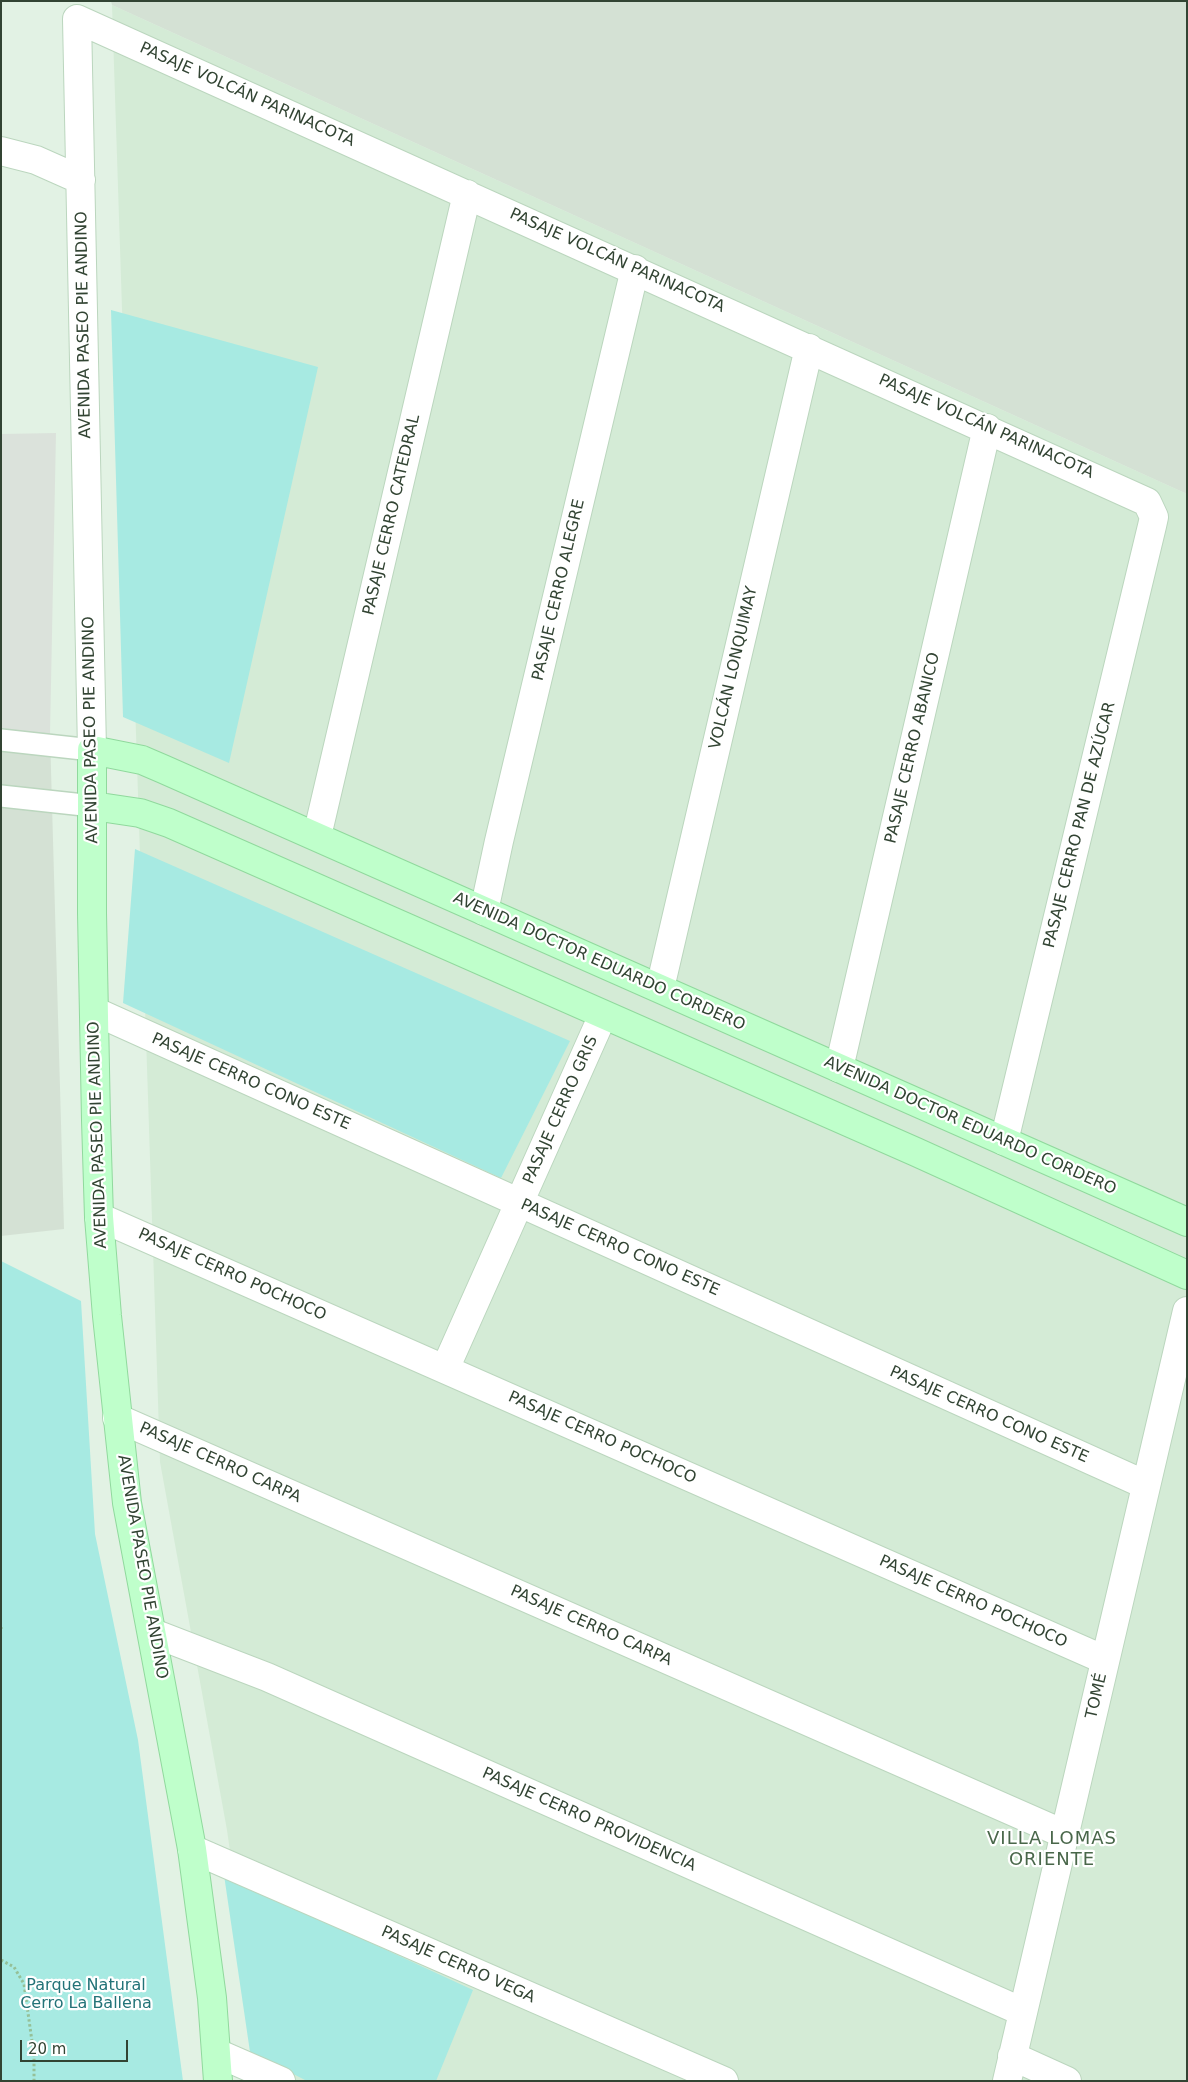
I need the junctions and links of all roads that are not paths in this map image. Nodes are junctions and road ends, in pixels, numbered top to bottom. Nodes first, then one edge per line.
1 (77, 19) joint
2 (1, 151) edge
3 (81, 180) junction
4 (467, 194) junction
5 (635, 269) junction
6 (809, 348) junction
7 (987, 428) junction
8 (1152, 509) joint
9 (1, 740) edge
10 (92, 750) junction
11 (1, 796) edge
12 (93, 806) junction
13 (317, 836) junction
14 (484, 911) junction
15 (660, 988) junction
16 (94, 1011) junction
17 (604, 1014) junction
18 (839, 1068) junction
19 (1004, 1141) junction
20 (520, 1203) junction
21 (100, 1217) junction
22 (1187, 1222) edge
23 (1187, 1275) edge
24 (1187, 1310) edge
25 (445, 1369) junction
26 (117, 1418) junction
27 (1146, 1485) junction
28 (153, 1633) junction
29 (1105, 1660) junction
30 (1064, 1834) junction
31 (192, 1849) junction
32 (1023, 2012) junction
33 (218, 2053) junction
34 (1009, 2068) edge
35 (218, 2081) edge
36 (281, 2081) edge
37 (724, 2081) edge
38 (1067, 2081) edge

1 - 3 street, AVENIDA PASEO PIE ANDINO
1 - 4 street, PASAJE VOLCÁN PARINACOTA
2 - 3 street
3 - 10 street, AVENIDA PASEO PIE ANDINO
4 - 5 street, PASAJE VOLCÁN PARINACOTA
4 - 13 street, PASAJE CERRO CATEDRAL
5 - 6 street, PASAJE VOLCÁN PARINACOTA
5 - 14 street, PASAJE CERRO ALEGRE
6 - 7 street, PASAJE VOLCÁN PARINACOTA
6 - 15 street, VOLCÁN LONQUIMAY
7 - 8 street, PASAJE VOLCÁN PARINACOTA
7 - 18 street, PASAJE CERRO ABANICO
8 - 19 street, PASAJE CERRO PAN DE AZÚCAR
9 - 10 lane, AVENIDA DOCTOR EDUARDO CORDERO
10 - 12 street, AVENIDA PASEO PIE ANDINO
10 - 13 street, AVENIDA DOCTOR EDUARDO CORDERO
11 - 12 lane
12 - 16 street, AVENIDA PASEO PIE ANDINO
12 - 17 street
13 - 14 street, AVENIDA DOCTOR EDUARDO CORDERO
14 - 15 street, AVENIDA DOCTOR EDUARDO CORDERO
15 - 18 street, AVENIDA DOCTOR EDUARDO CORDERO
16 - 20 street, PASAJE CERRO CONO ESTE
16 - 21 street, AVENIDA PASEO PIE ANDINO
17 - 20 street, PASAJE CERRO GRIS
17 - 23 street
18 - 19 street, AVENIDA DOCTOR EDUARDO CORDERO
19 - 22 street, AVENIDA DOCTOR EDUARDO CORDERO
20 - 25 street, PASAJE CERRO GRIS
20 - 27 street, PASAJE CERRO CONO ESTE
21 - 25 street, PASAJE CERRO POCHOCO
21 - 26 street, AVENIDA PASEO PIE ANDINO
24 - 27 street, TOMÉ
25 - 29 street, PASAJE CERRO POCHOCO
26 - 28 street, AVENIDA PASEO PIE ANDINO
26 - 30 street, PASAJE CERRO CARPA
27 - 29 street, TOMÉ
28 - 31 street, AVENIDA PASEO PIE ANDINO
28 - 32 street, PASAJE CERRO PROVIDENCIA
29 - 30 street, TOMÉ
30 - 32 street, TOMÉ
31 - 33 street, AVENIDA PASEO PIE ANDINO
31 - 37 street, PASAJE CERRO VEGA
32 - 34 street, TOMÉ
33 - 35 street, AVENIDA PASEO PIE ANDINO
33 - 36 street
34 - 38 street

